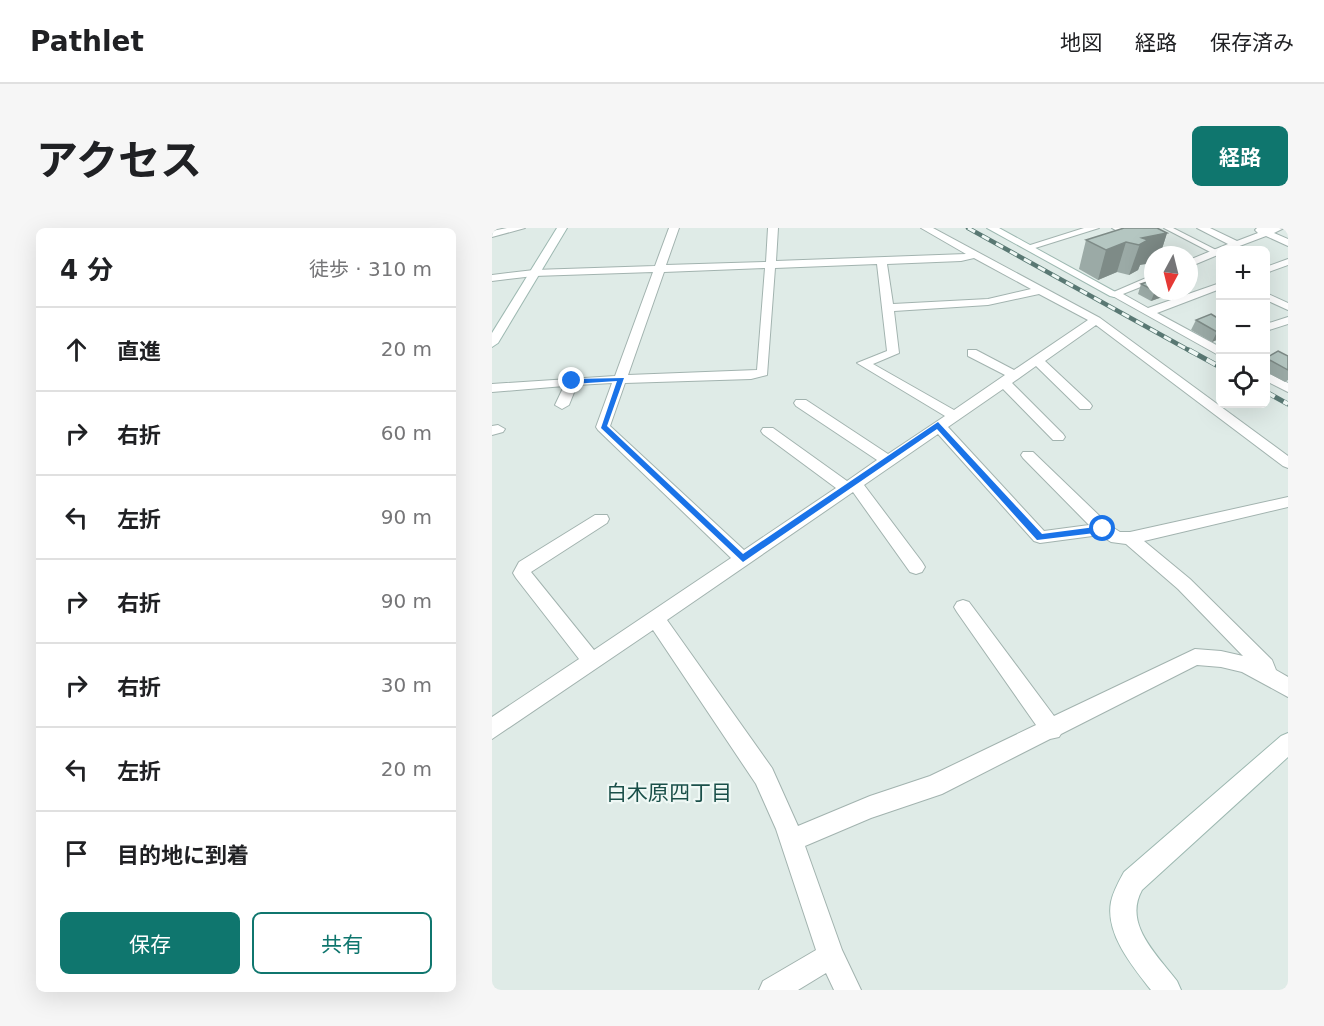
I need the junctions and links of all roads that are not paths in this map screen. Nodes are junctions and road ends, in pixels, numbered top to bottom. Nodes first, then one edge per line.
1 (520, 228) edge
2 (562, 228) edge
3 (674, 228) edge
4 (773, 228) edge
5 (926, 228) edge
6 (993, 228) edge
7 (1094, 228) edge
8 (1117, 228) edge
9 (1167, 228) edge
10 (1202, 228) edge
11 (1255, 228) edge
12 (1279, 228) edge
13 (1266, 233) junction
14 (492, 234) edge
15 (1288, 243) edge
16 (1236, 244) junction
17 (1151, 246) edge
18 (1231, 246) edge
19 (1029, 247) junction
20 (1216, 250) edge
21 (1216, 252) edge
22 (975, 255) junction
23 (1198, 260) edge
24 (882, 261) junction
25 (1288, 262) edge
26 (771, 264) junction
27 (660, 268) junction
28 (1270, 269) edge
29 (534, 273) junction
30 (492, 278) edge
31 (1144, 282) edge
32 (1216, 288) edge
33 (1041, 290) junction
34 (1114, 294) junction
35 (1270, 298) edge
36 (1288, 307) edge
37 (886, 308) junction
38 (1148, 312) junction
39 (1096, 320) junction
40 (1288, 320) edge
41 (1270, 327) edge
42 (492, 343) edge
43 (1216, 347) edge
44 (972, 353) dead end
45 (1036, 360) junction
46 (1270, 378) edge
47 (621, 379) junction
48 (1009, 379) junction
49 (572, 381) junction
50 (492, 388) edge
51 (1288, 388) edge
52 (801, 404) dead end
53 (562, 405) dead end
54 (1085, 406) dead end
55 (953, 415) junction
56 (938, 425) junction
57 (768, 431) dead end
58 (1058, 437) dead end
59 (1029, 455) dead end
60 (887, 460) junction
61 (1288, 463) edge
62 (850, 485) junction
63 (1288, 502) edge
64 (601, 519) dead end
65 (1103, 529) junction
66 (1130, 538) junction
67 (743, 559) junction
68 (916, 567) dead end
69 (963, 607) dead end
70 (656, 619) junction
71 (592, 662) junction
72 (1269, 674) junction
73 (1288, 688) edge
74 (492, 729) edge
75 (1052, 730) junction
76 (1288, 743) edge
77 (792, 840) junction
78 (831, 956) junction
79 (772, 990) edge
80 (849, 990) edge
81 (1168, 990) edge

1 - 14 street
2 - 29 street
3 - 27 street
4 - 26 street
5 - 22 street
6 - 19 street
7 - 19 street
8 - 17 street
9 - 20 lane
10 - 16 street
11 - 13 street
12 - 13 street
13 - 15 street
13 - 16 street
16 - 18 street
19 - 34 street
21 - 23 street
22 - 24 street
22 - 33 street
24 - 26 street
24 - 37 street
25 - 28 street
26 - 27 street
26 - 47 street
27 - 29 street
27 - 47 street
29 - 30 street
29 - 42 street
31 - 34 street
32 - 38 street
33 - 37 street
33 - 39 street
34 - 38 street
35 - 36 street
37 - 55 street
38 - 43 street
39 - 45 street
39 - 61 street
40 - 41 street
44 - 48 street
45 - 48 street
45 - 54 street
46 - 51 street
47 - 49 street
47 - 67 street
48 - 55 street
48 - 58 street
49 - 50 street
49 - 53 street
52 - 60 street
55 - 56 street
56 - 60 street
56 - 65 street
57 - 62 street
59 - 65 street
60 - 62 street
62 - 67 street
62 - 68 street
63 - 66 street
64 - 71 street
65 - 66 street
66 - 72 street
67 - 70 street
69 - 75 street
70 - 71 street
70 - 77 street
71 - 74 street
72 - 73 street
72 - 75 street
75 - 77 street
76 - 81 street
77 - 78 street
78 - 79 street
78 - 80 street

